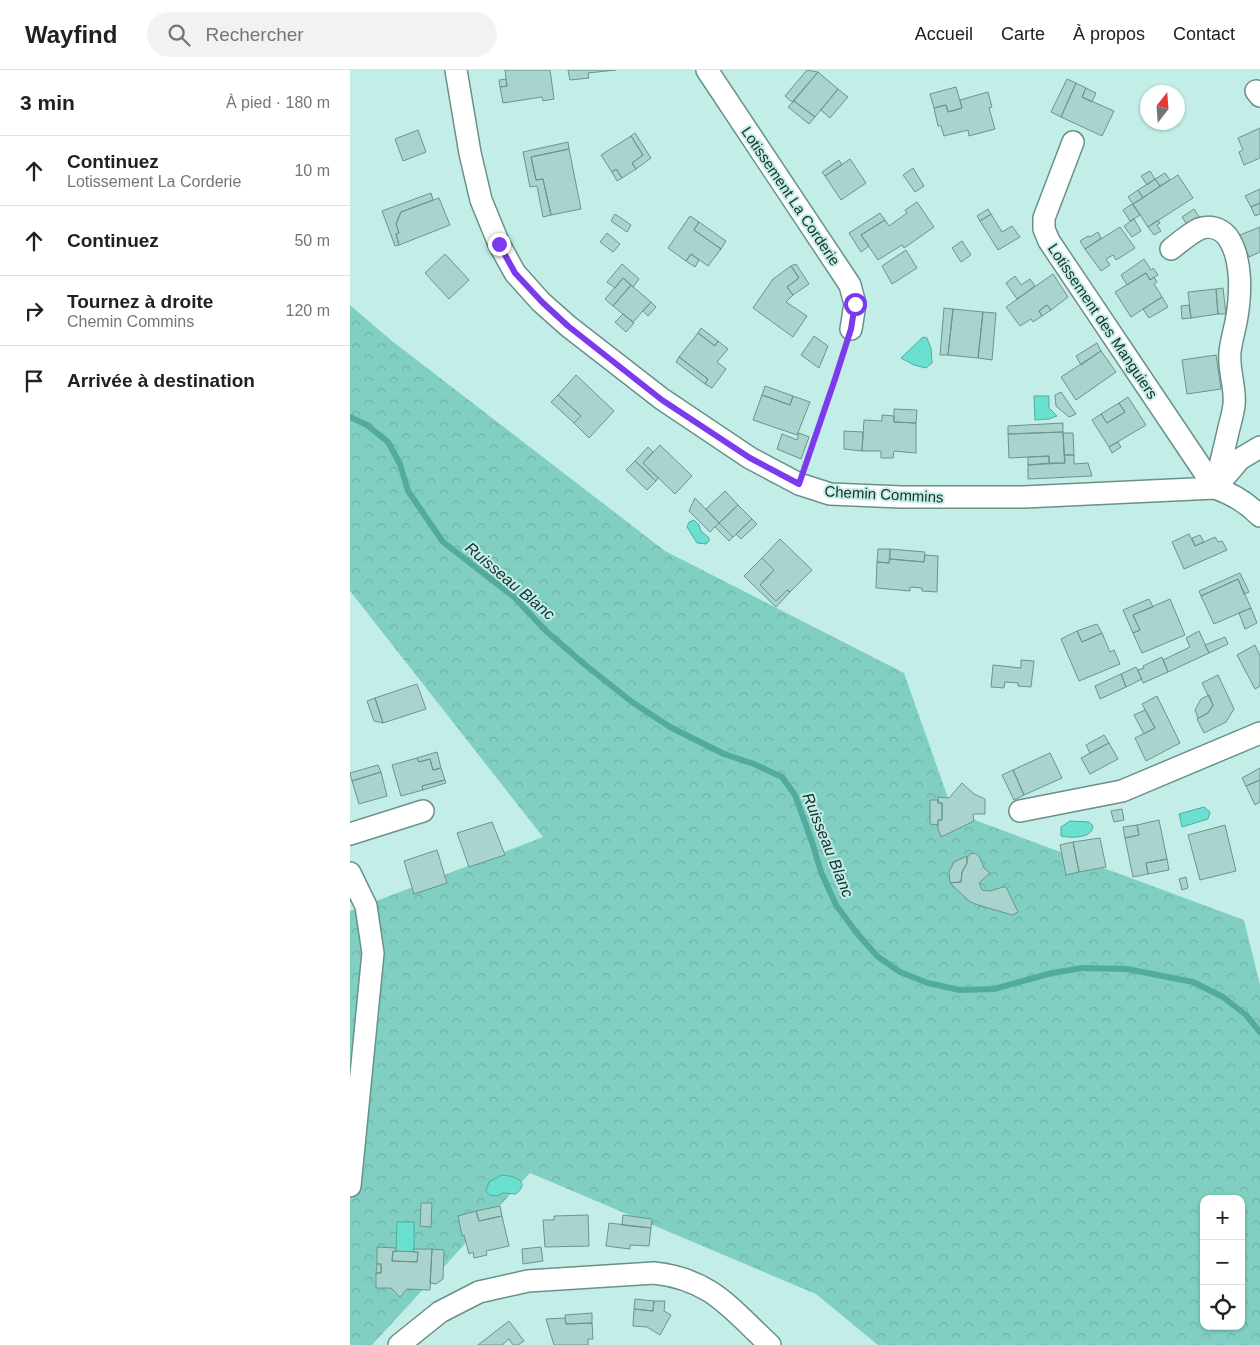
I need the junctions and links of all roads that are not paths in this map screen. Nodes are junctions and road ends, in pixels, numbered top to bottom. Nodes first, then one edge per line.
1 (456, 70) edge
2 (707, 70) edge
3 (1073, 142) dead end
4 (1171, 249) dead end
5 (851, 329) road end
6 (1260, 447) edge
7 (1215, 488) junction
8 (1260, 516) edge
9 (1260, 733) edge
10 (423, 810) dead end
11 (1020, 811) dead end
12 (350, 834) edge
13 (350, 873) edge
14 (350, 1186) edge
15 (400, 1345) edge
16 (770, 1345) edge

1 - 7 street, Chemin Commins
2 - 5 street, Lotissement La Corderie
3 - 7 street, Lotissement des Manguiers
4 - 7 street
6 - 7 street
7 - 8 street, Chemin Commins
9 - 11 street
10 - 12 street
13 - 14 street
15 - 16 street

